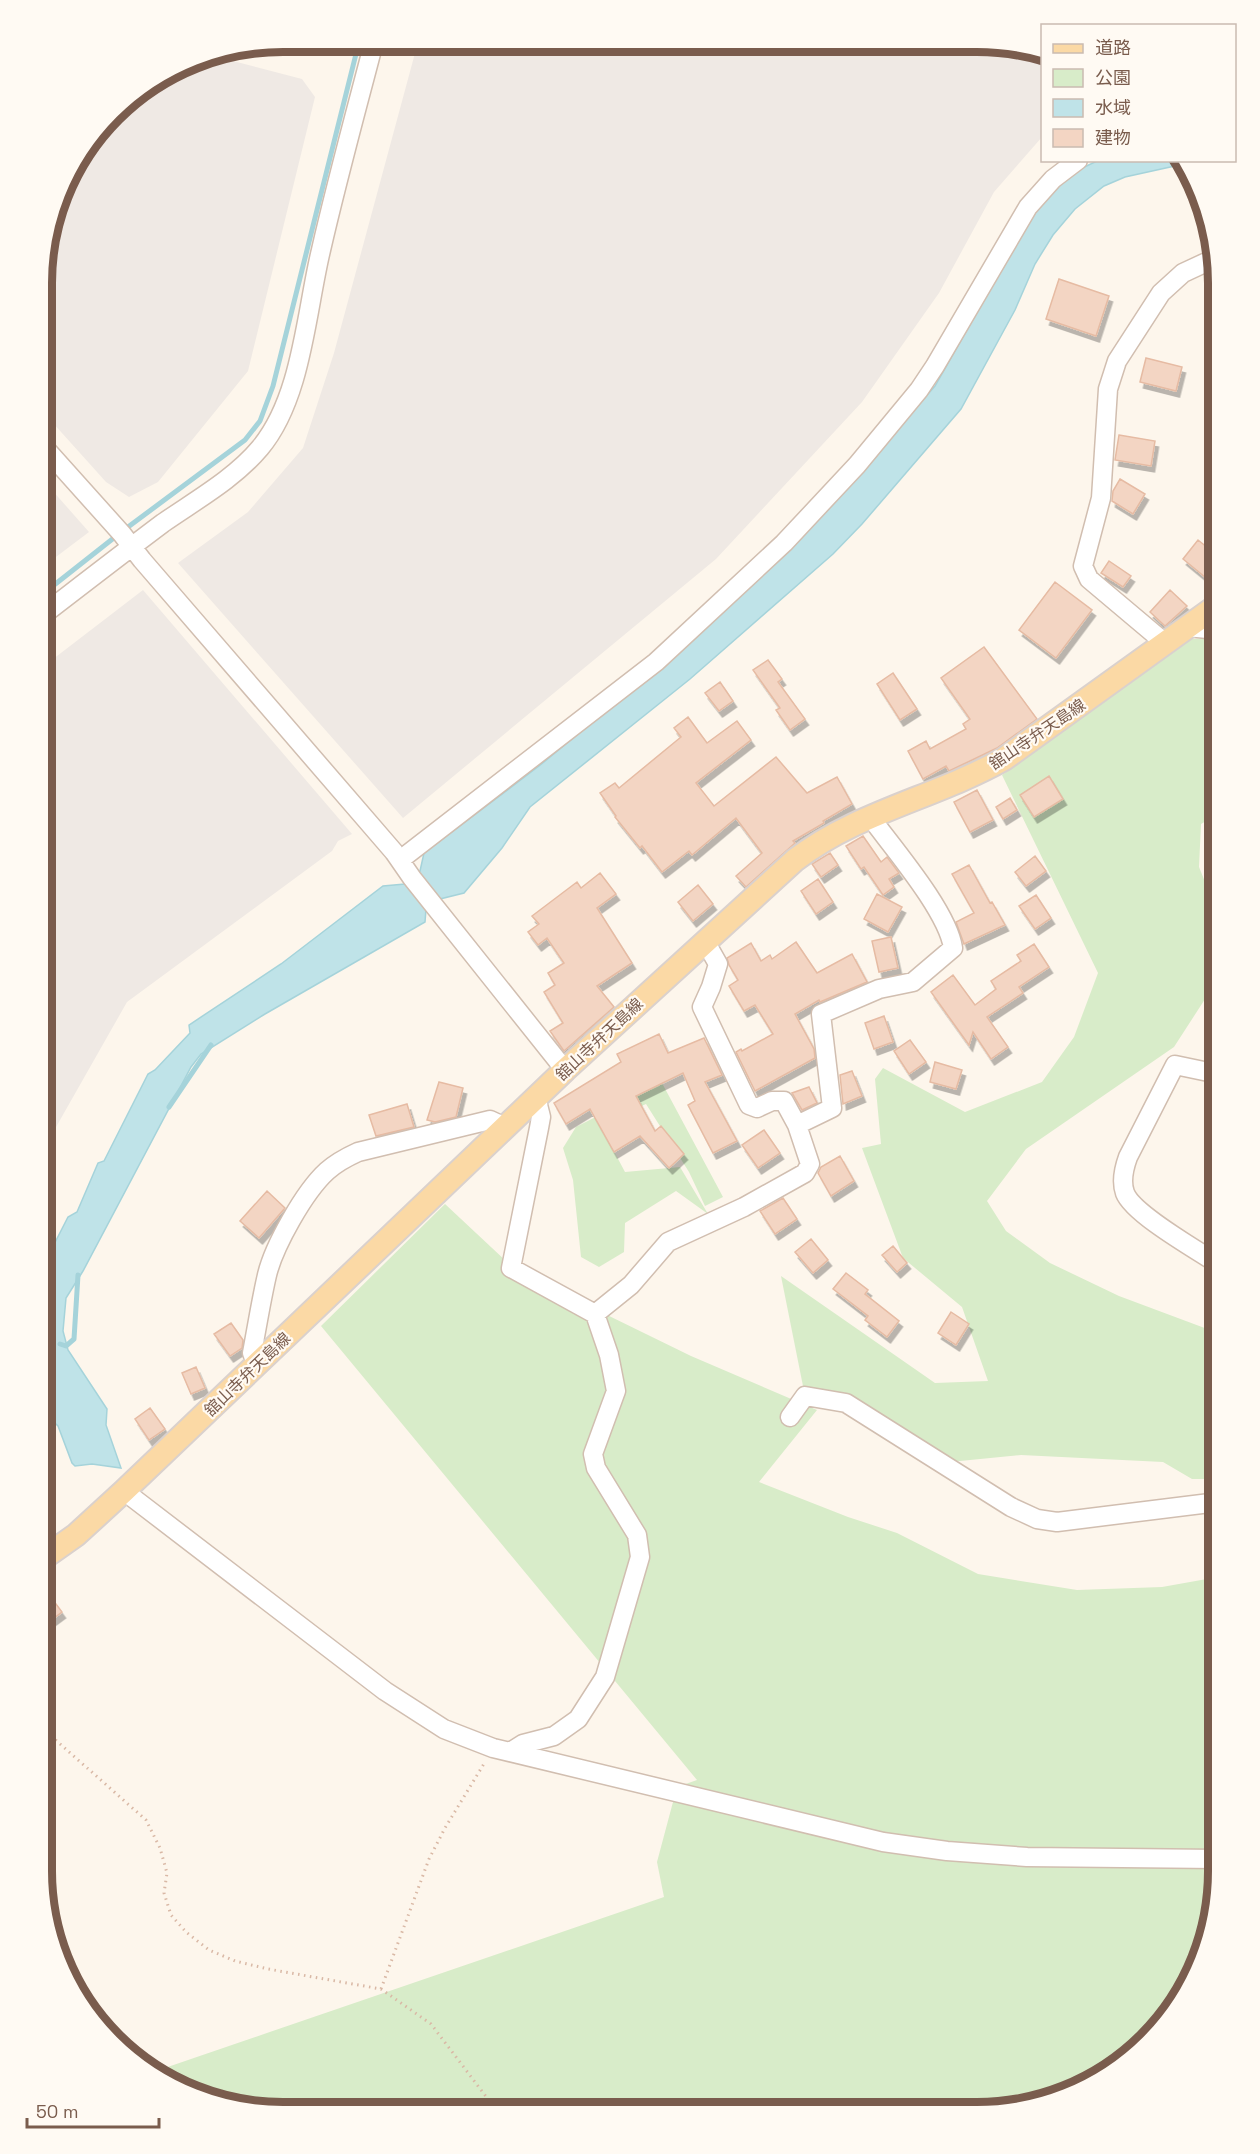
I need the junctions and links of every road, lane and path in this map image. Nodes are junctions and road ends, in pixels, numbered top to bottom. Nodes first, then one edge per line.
1 (371, 52) edge
2 (1075, 162) edge
3 (1207, 262) edge
4 (52, 456) edge
5 (131, 546) junction
6 (52, 608) edge
7 (1208, 612) edge
8 (1187, 627) junction
9 (1208, 629) edge
10 (1165, 643) junction
11 (871, 818) junction
12 (400, 861) junction
13 (705, 941) junction
14 (565, 1070) junction
15 (1208, 1072) edge
16 (536, 1097) junction
17 (797, 1125) junction
18 (505, 1127) junction
19 (1208, 1257) edge
20 (595, 1314) junction
21 (257, 1364) junction
22 (790, 1418) dead end
23 (124, 1491) junction
24 (1208, 1503) edge
25 (52, 1552) edge
26 (52, 1737) edge
27 (502, 1750) junction
28 (1208, 1859) edge
29 (381, 1989) junction
30 (490, 2102) edge

1 - 5 street
2 - 12 street
3 - 10 street
4 - 5 street
5 - 6 street
5 - 12 street
7 - 8 main road, 舘山寺弁天島線
8 - 9 street
8 - 10 main road, 舘山寺弁天島線
10 - 11 main road, 舘山寺弁天島線
11 - 13 main road, 舘山寺弁天島線
11 - 17 street
12 - 14 street
13 - 14 main road, 舘山寺弁天島線
13 - 17 street
14 - 16 main road, 舘山寺弁天島線
15 - 19 street
16 - 18 main road, 舘山寺弁天島線
16 - 20 street
17 - 20 street
18 - 21 main road, 舘山寺弁天島線
18 - 21 street
20 - 27 street
21 - 23 main road, 舘山寺弁天島線
22 - 24 street
23 - 25 main road, 舘山寺弁天島線
23 - 27 street
26 - 29 path
27 - 28 street
27 - 29 path
29 - 30 path

